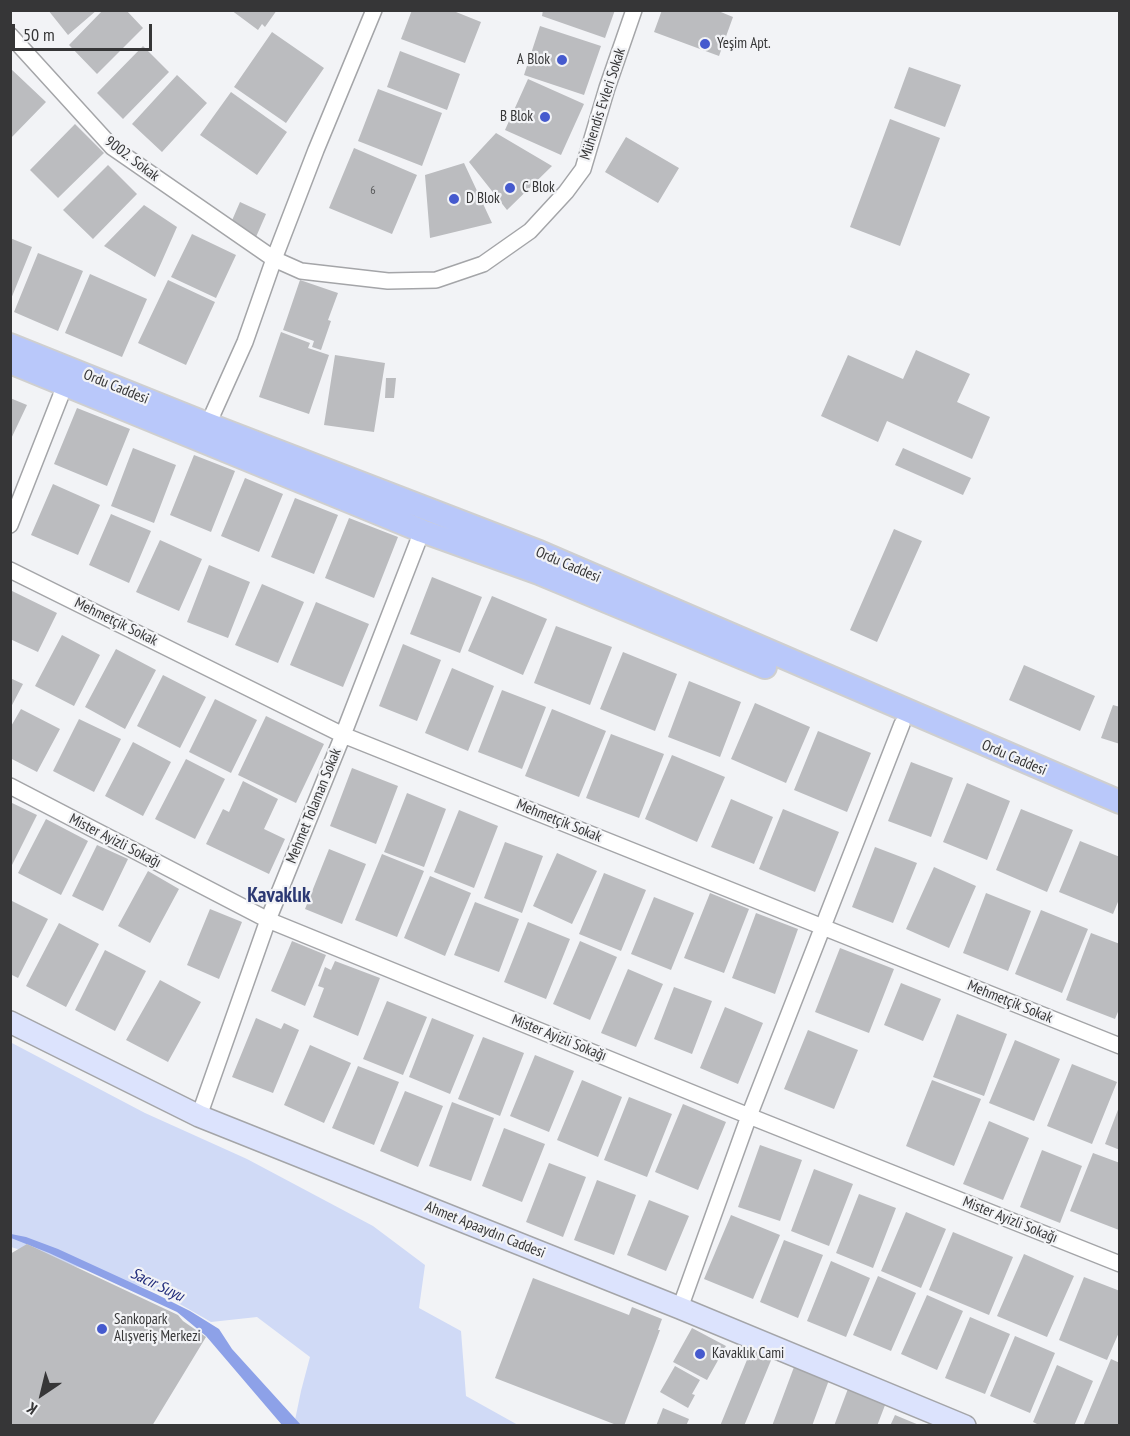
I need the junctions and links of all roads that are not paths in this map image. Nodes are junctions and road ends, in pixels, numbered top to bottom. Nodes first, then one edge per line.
1 (375, 10) edge
2 (634, 10) edge
3 (10, 35) edge
4 (274, 259) junction
5 (10, 345) edge
6 (10, 362) edge
7 (65, 385) junction
8 (205, 431) junction
9 (10, 525) edge
10 (422, 531) junction
11 (10, 570) edge
12 (902, 724) junction
13 (343, 735) junction
14 (10, 786) edge
15 (1119, 802) edge
16 (1119, 816) edge
17 (268, 920) junction
18 (824, 927) junction
19 (10, 1022) edge
20 (1119, 1046) edge
21 (199, 1116) junction
22 (749, 1116) junction
23 (1119, 1264) edge
24 (680, 1308) junction
25 (965, 1425) edge

1 - 4 street
2 - 4 street, Mühendis Evleri Sokak
3 - 4 street, 9002. Sokak
4 - 8 street
5 - 8 main road, Ordu Caddesi
6 - 7 main road, Ordu Caddesi
7 - 8 main road, Ordu Caddesi
7 - 9 street
8 - 10 main road, Ordu Caddesi
8 - 15 main road, Ordu Caddesi
10 - 12 main road, Ordu Caddesi
10 - 13 street, Mehmet Tolaman Sokak
11 - 13 street, Mehmetçik Sokak
12 - 16 main road, Ordu Caddesi
12 - 18 street
13 - 17 street, Mehmet Tolaman Sokak
13 - 18 street, Mehmetçik Sokak
14 - 17 street, Mister Ayizli Sokağı
17 - 21 street, Mehmet Tolaman Sokak
17 - 22 street, Mister Ayizli Sokağı
18 - 20 street, Mehmetçik Sokak
18 - 22 street
19 - 21 street, Ahmet Apaaydın Caddesi
21 - 24 street, Ahmet Apaaydın Caddesi
22 - 23 street, Mister Ayizli Sokağı
22 - 24 street
24 - 25 street, Ahmet Apaaydın Caddesi

